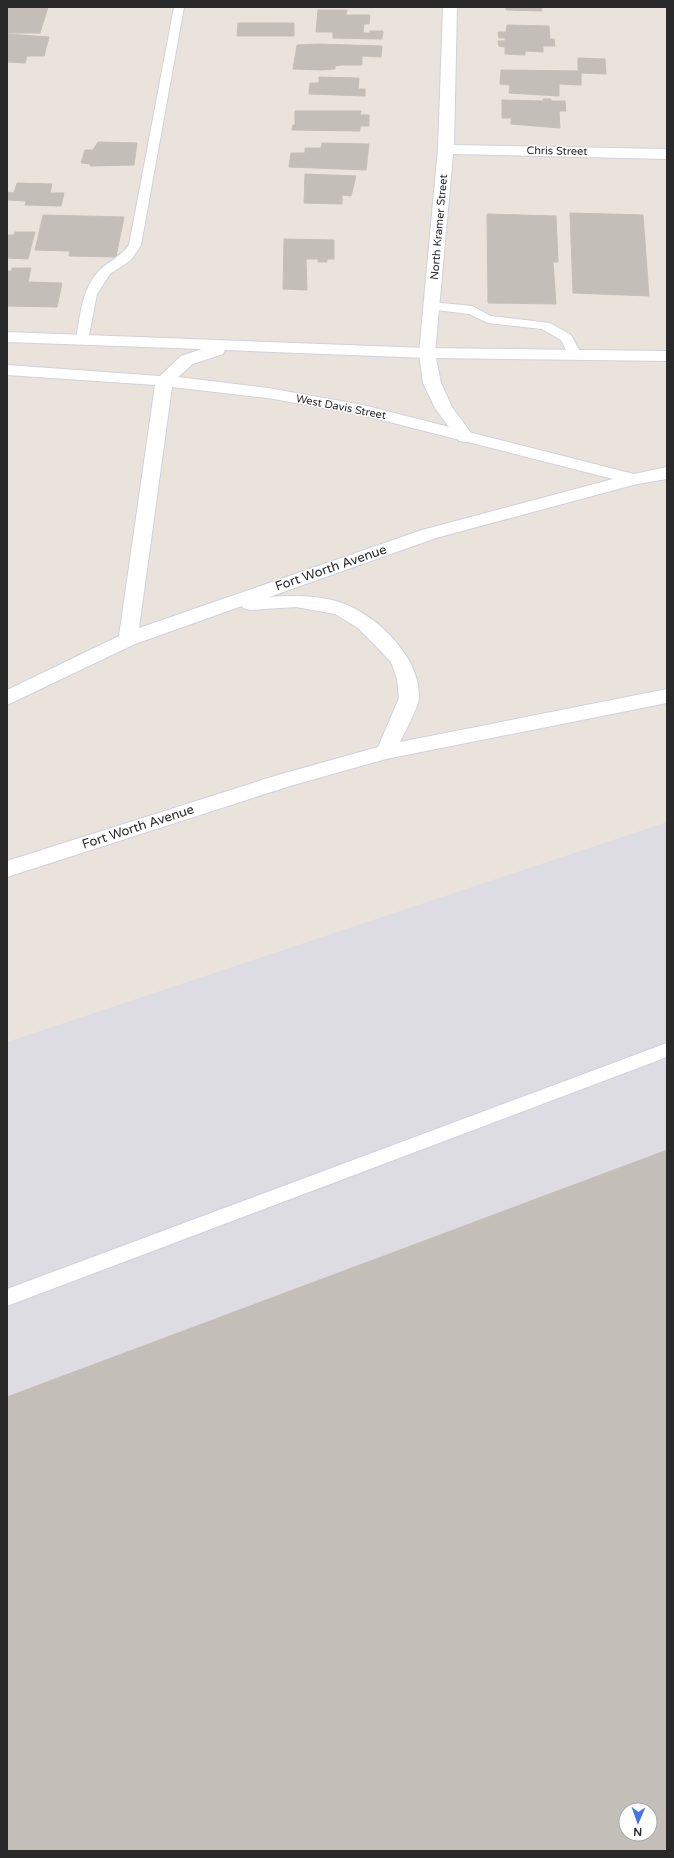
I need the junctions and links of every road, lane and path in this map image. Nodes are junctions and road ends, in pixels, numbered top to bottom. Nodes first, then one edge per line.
1 (179, 7) edge
2 (450, 7) edge
3 (446, 149) junction
4 (667, 154) edge
5 (432, 306) junction
6 (7, 337) edge
7 (82, 340) junction
8 (230, 345) junction
9 (427, 353) junction
10 (575, 355) junction
11 (667, 356) edge
12 (7, 370) edge
13 (164, 381) junction
14 (465, 437) junction
15 (667, 473) edge
16 (636, 479) junction
17 (667, 487) edge
18 (222, 606) junction
19 (128, 639) junction
20 (9, 695) edge
21 (667, 696) edge
22 (386, 752) junction
23 (7, 869) edge
24 (667, 1050) edge
25 (7, 1298) edge

1 - 7 lane
2 - 3 main road, North Kramer Street
3 - 4 main road, Chris Street
3 - 5 main road, North Kramer Street
5 - 9 main road, North Kramer Street
5 - 10 lane
6 - 7 main road
7 - 8 main road
8 - 9 main road
8 - 13 main road
9 - 10 main road
9 - 14 main road, North Kramer Street
10 - 11 main road
12 - 13 main road, West Davis Street
13 - 14 main road, West Davis Street
13 - 19 main road
14 - 16 main road, West Davis Street
15 - 16 main road, Fort Worth Avenue
16 - 17 main road, West Davis Street
16 - 18 main road, Fort Worth Avenue
18 - 19 main road, Fort Worth Avenue
18 - 22 main road
19 - 20 main road, Fort Worth Avenue
21 - 22 main road, Fort Worth Avenue
22 - 23 main road, Fort Worth Avenue
24 - 25 lane

